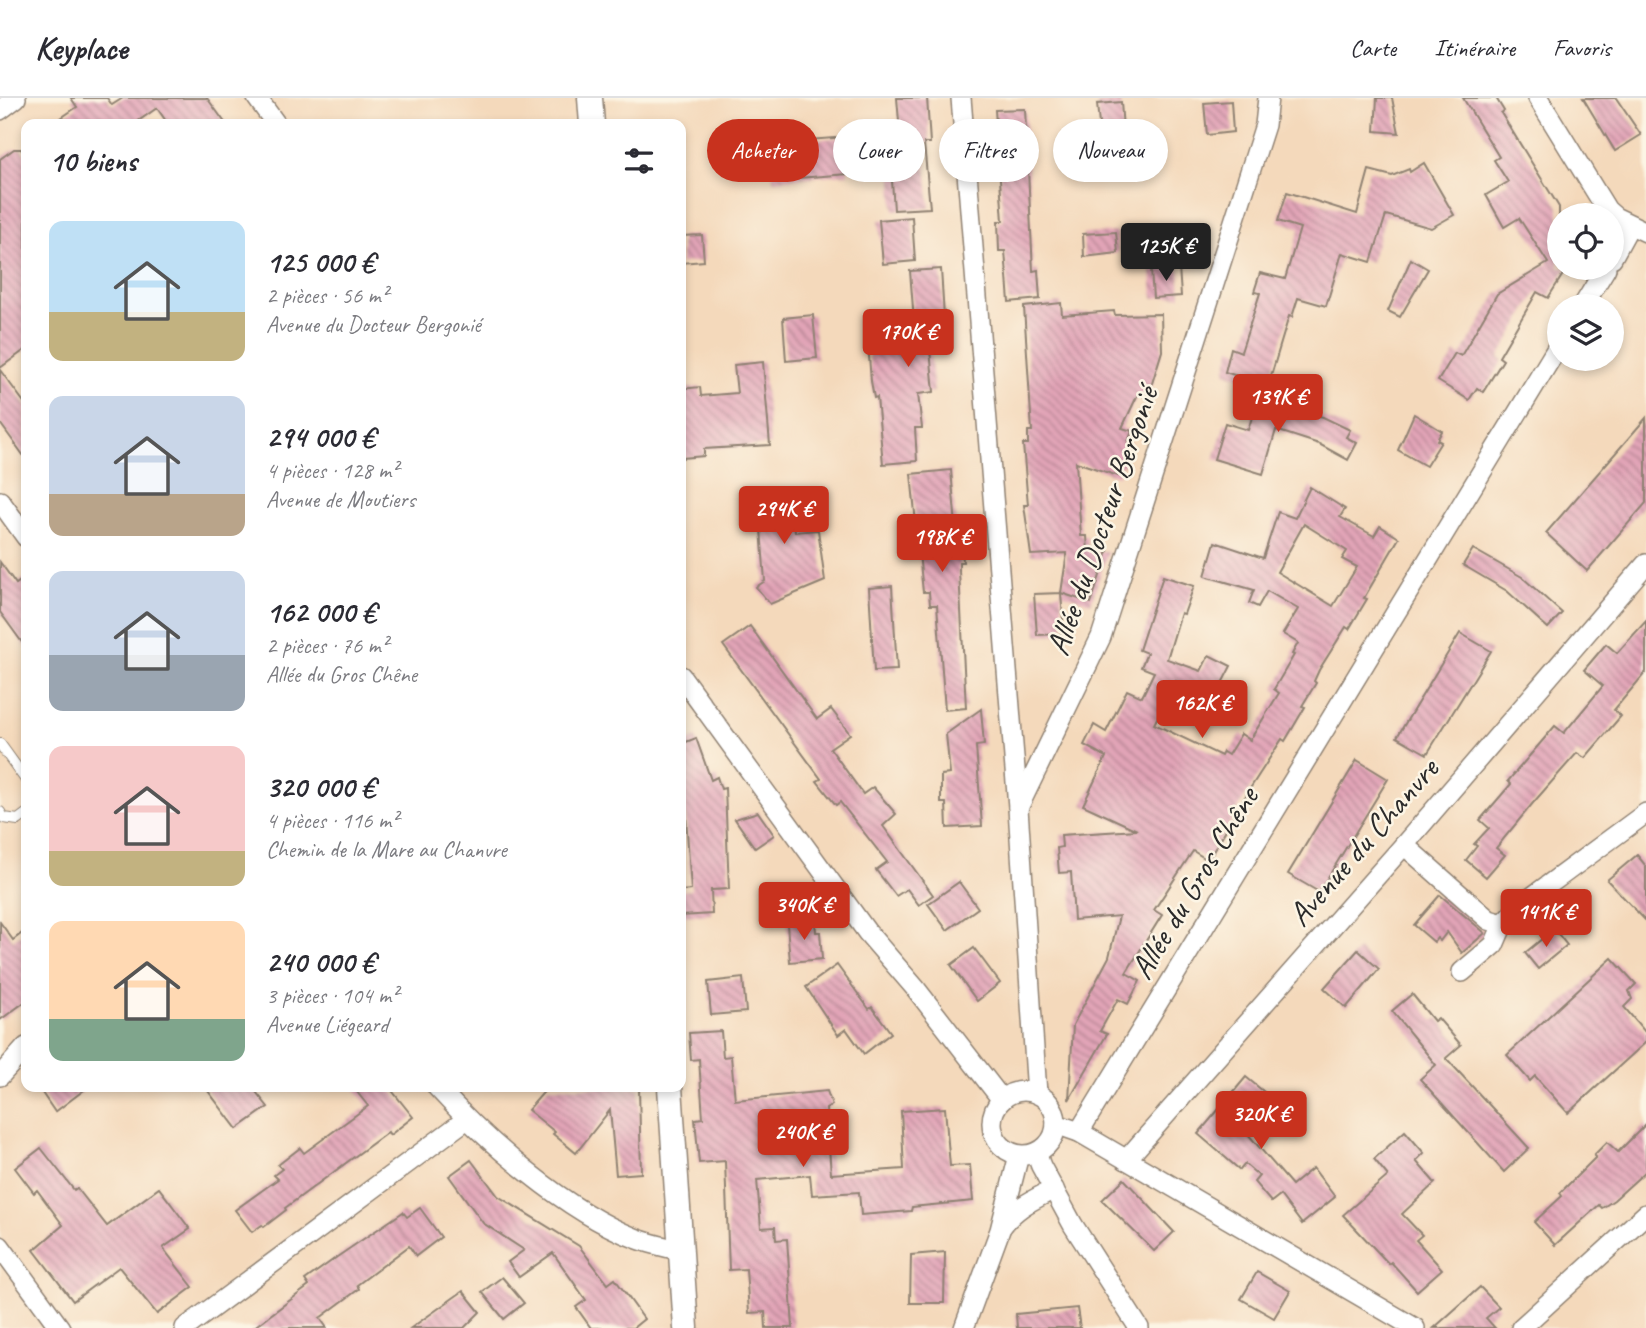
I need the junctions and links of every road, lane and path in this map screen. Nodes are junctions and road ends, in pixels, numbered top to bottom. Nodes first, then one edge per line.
1 (16, 98) edge
2 (257, 98) edge
3 (590, 98) edge
4 (961, 98) edge
5 (1268, 98) edge
6 (1538, 98) edge
7 (0, 110) edge
8 (272, 119) edge
9 (592, 119) edge
10 (1638, 229) edge
11 (1624, 245) edge
12 (1547, 365) edge
13 (0, 501) edge
14 (21, 530) edge
15 (1646, 564) edge
16 (686, 683) edge
17 (0, 744) edge
18 (21, 773) edge
19 (1018, 808) junction
20 (0, 813) edge
21 (1646, 813) edge
22 (21, 818) edge
23 (1404, 845) junction
24 (1503, 924) junction
25 (1462, 972) dead end
26 (21, 1053) edge
27 (0, 1076) edge
28 (442, 1092) edge
29 (670, 1092) edge
30 (1037, 1094) junction
31 (1002, 1100) junction
32 (467, 1119) junction
33 (1056, 1125) junction
34 (1079, 1132) junction
35 (1027, 1154) junction
36 (1126, 1160) junction
37 (1054, 1189) junction
38 (1646, 1214) edge
39 (1000, 1230) junction
40 (0, 1246) edge
41 (682, 1251) junction
42 (60, 1328) edge
43 (185, 1328) edge
44 (686, 1328) edge
45 (964, 1328) edge
46 (1139, 1328) edge
47 (1415, 1328) edge
48 (1521, 1328) edge

1 - 7 street
2 - 8 street
3 - 9 street
4 - 19 street
5 - 19 street, Allée du Docteur Bergonié
6 - 10 street
10 - 11 street
12 - 34 street, Allée du Gros Chêne
13 - 14 street
15 - 23 street, Avenue du Chanvre
16 - 31 street
17 - 18 lane
19 - 30 street, Allée du Docteur Bergonié
20 - 22 lane
21 - 24 street
23 - 24 street
23 - 36 street, Avenue du Chanvre
24 - 25 street
26 - 27 street
28 - 32 street
29 - 41 street
30 - 31 street
30 - 33 street
31 - 35 street
32 - 41 street
32 - 43 street
33 - 34 street
33 - 35 street
34 - 36 street
35 - 37 street
35 - 39 street
36 - 47 street
37 - 39 street
37 - 46 street
38 - 48 street
39 - 45 street
40 - 42 street
41 - 44 street

